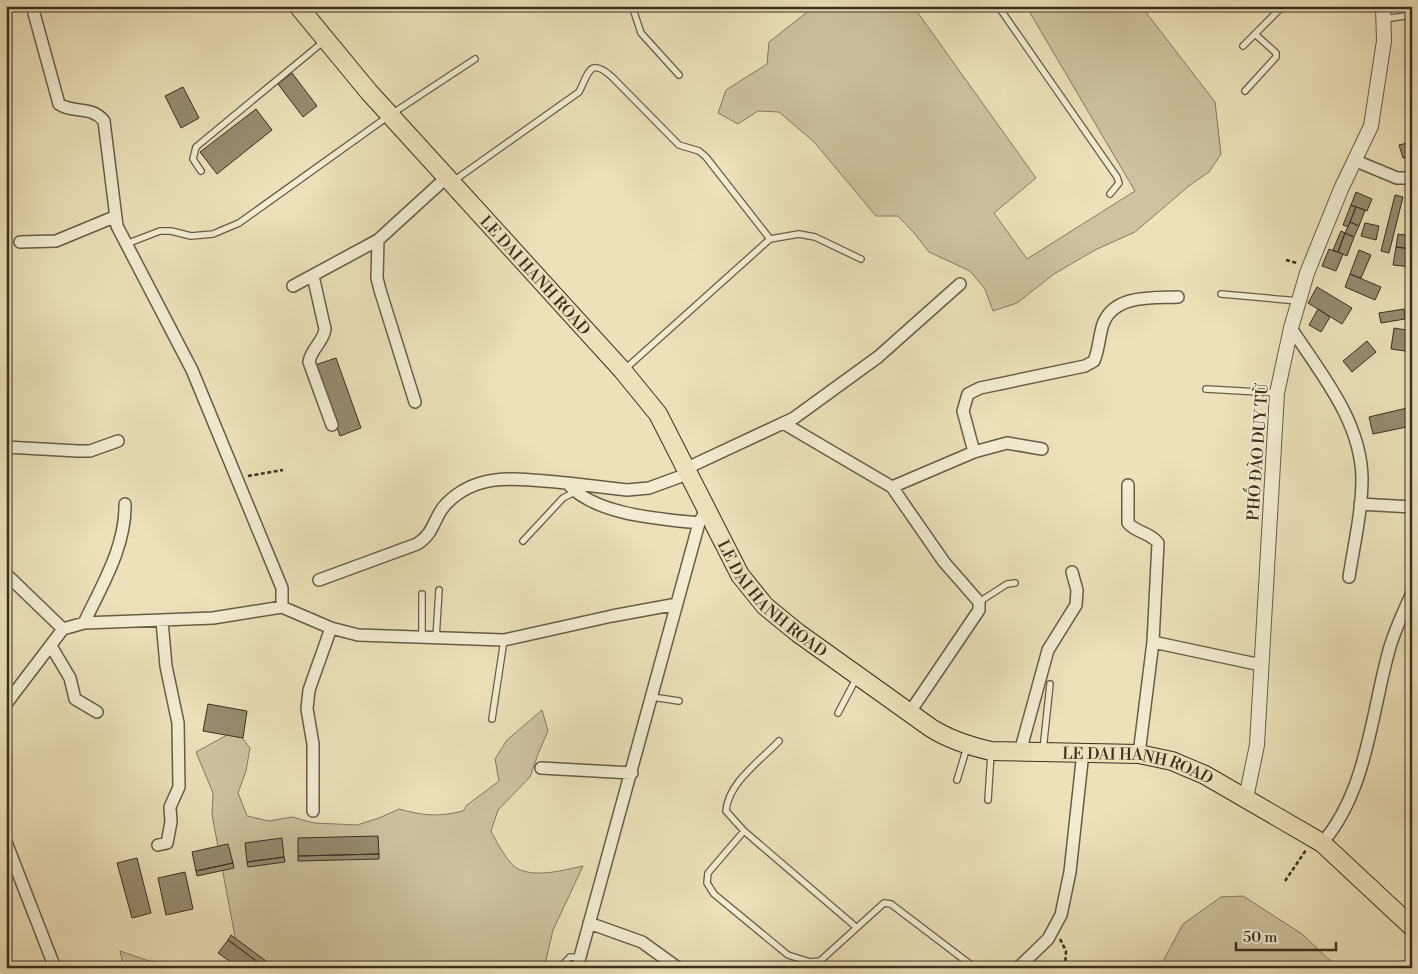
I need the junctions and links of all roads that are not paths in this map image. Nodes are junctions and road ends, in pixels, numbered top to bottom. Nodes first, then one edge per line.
1 (32, 6) edge
2 (632, 6) edge
3 (998, 6) edge
4 (1283, 6) edge
5 (305, 10) edge
6 (1384, 13) edge
7 (1412, 15) edge
8 (1255, 34) junction
9 (327, 39) junction
10 (1243, 46) dead end
11 (475, 59) dead end
12 (679, 75) dead end
13 (1245, 91) dead end
14 (390, 115) junction
15 (1356, 161) junction
16 (201, 171) dead end
17 (1412, 178) edge
18 (449, 180) junction
19 (1110, 194) dead end
20 (114, 216) junction
21 (770, 239) junction
22 (378, 240) junction
23 (20, 242) dead end
24 (126, 244) junction
25 (861, 259) dead end
26 (313, 276) junction
27 (960, 284) dead end
28 (293, 286) dead end
29 (1221, 294) dead end
30 (1178, 297) dead end
31 (1299, 301) junction
32 (1291, 328) junction
33 (623, 371) junction
34 (1206, 389) dead end
35 (1277, 394) junction
36 (415, 402) dead end
37 (783, 423) junction
38 (332, 425) dead end
39 (118, 441) dead end
40 (6, 447) edge
41 (1042, 449) dead end
42 (974, 452) junction
43 (688, 471) junction
44 (1128, 485) dead end
45 (571, 487) junction
46 (892, 487) junction
47 (125, 504) dead end
48 (1360, 504) junction
49 (1412, 507) edge
50 (703, 517) junction
51 (523, 541) dead end
52 (1072, 572) dead end
53 (1349, 577) dead end
54 (8, 580) edge
55 (319, 580) dead end
56 (1015, 584) dead end
57 (439, 590) dead end
58 (422, 594) dead end
59 (1412, 594) edge
60 (980, 602) junction
61 (677, 604) junction
62 (282, 607) junction
63 (162, 621) junction
64 (84, 623) junction
65 (331, 628) junction
66 (63, 629) junction
67 (422, 638) junction
68 (436, 638) junction
69 (504, 640) junction
70 (1154, 642) junction
71 (51, 646) junction
72 (1261, 665) junction
73 (858, 676) junction
74 (1050, 684) dead end
75 (652, 697) junction
76 (679, 701) dead end
77 (6, 704) edge
78 (97, 712) dead end
79 (910, 712) junction
80 (838, 713) dead end
81 (492, 719) dead end
82 (779, 741) dead end
83 (967, 745) junction
84 (991, 751) junction
85 (1020, 752) junction
86 (1043, 752) junction
87 (1083, 752) junction
88 (1139, 754) junction
89 (541, 768) dead end
90 (632, 773) junction
91 (957, 780) dead end
92 (1246, 798) junction
93 (988, 800) dead end
94 (313, 811) dead end
95 (744, 831) junction
96 (1318, 841) junction
97 (6, 842) edge
98 (158, 845) dead end
99 (9, 856) edge
100 (589, 923) junction
101 (1411, 925) edge
102 (856, 927) junction
103 (578, 963) edge
104 (1412, 964) edge
105 (55, 968) edge
106 (560, 968) edge
107 (678, 968) edge
108 (975, 968) edge
109 (1018, 968) edge
110 (1408, 968) edge

1 - 20 street
2 - 12 lane
3 - 19 lane
4 - 8 lane
5 - 9 main road, LE DAI HANH ROAD
6 - 7 lane
6 - 15 street, PHỐ ĐÀO DUY TỪ
8 - 10 lane
8 - 13 lane
9 - 14 main road, LE DAI HANH ROAD
9 - 16 lane
11 - 14 lane
14 - 18 main road, LE DAI HANH ROAD
14 - 24 lane
15 - 17 street
15 - 31 street, PHỐ ĐÀO DUY TỪ
18 - 21 lane
18 - 22 street
18 - 33 main road, LE DAI HANH ROAD
20 - 23 street
20 - 24 street
21 - 25 lane
21 - 33 lane
22 - 26 street
22 - 36 street
24 - 62 street
26 - 28 street
26 - 38 street
27 - 37 street
29 - 31 lane
30 - 42 street
31 - 32 street, PHỐ ĐÀO DUY TỪ
32 - 35 street, PHỐ ĐÀO DUY TỪ
32 - 48 street
33 - 43 main road, LE DAI HANH ROAD
34 - 35 lane
35 - 72 street, PHỐ ĐÀO DUY TỪ
37 - 43 street
37 - 46 street
39 - 40 street
41 - 42 street
42 - 46 street
43 - 45 street
43 - 50 main road, LE DAI HANH ROAD
44 - 70 street
45 - 50 street
45 - 51 lane
45 - 55 street
46 - 60 street
47 - 64 street
48 - 49 street
48 - 53 street
50 - 61 street
50 - 73 main road, LE DAI HANH ROAD
52 - 85 street
54 - 66 street
56 - 60 lane
57 - 68 lane
58 - 67 lane
59 - 96 street
60 - 79 street
61 - 69 street
61 - 75 street
62 - 63 street
62 - 65 street
63 - 64 street
63 - 98 street
64 - 66 street
65 - 67 street
65 - 94 street
66 - 71 street
67 - 68 street
68 - 69 street
69 - 81 lane
70 - 72 street
70 - 88 street
71 - 77 street
71 - 78 street
72 - 92 street, PHỐ ĐÀO DUY TỪ
73 - 79 main road, LE DAI HANH ROAD
73 - 80 lane
74 - 86 lane
75 - 76 lane
75 - 90 street
79 - 83 main road, LE DAI HANH ROAD
82 - 95 lane
83 - 84 main road, LE DAI HANH ROAD
83 - 91 lane
84 - 85 main road, LE DAI HANH ROAD
84 - 93 lane
85 - 86 main road, LE DAI HANH ROAD
86 - 87 main road, LE DAI HANH ROAD
87 - 88 main road, LE DAI HANH ROAD
87 - 109 street
88 - 92 main road, LE DAI HANH ROAD
89 - 90 street
90 - 100 street
92 - 96 main road, LE DAI HANH ROAD
95 - 102 lane
95 - 102 lane
96 - 101 main road, LE DAI HANH ROAD
97 - 99 street
99 - 105 street
100 - 103 street
100 - 107 street
102 - 108 lane
103 - 106 lane
104 - 110 lane

